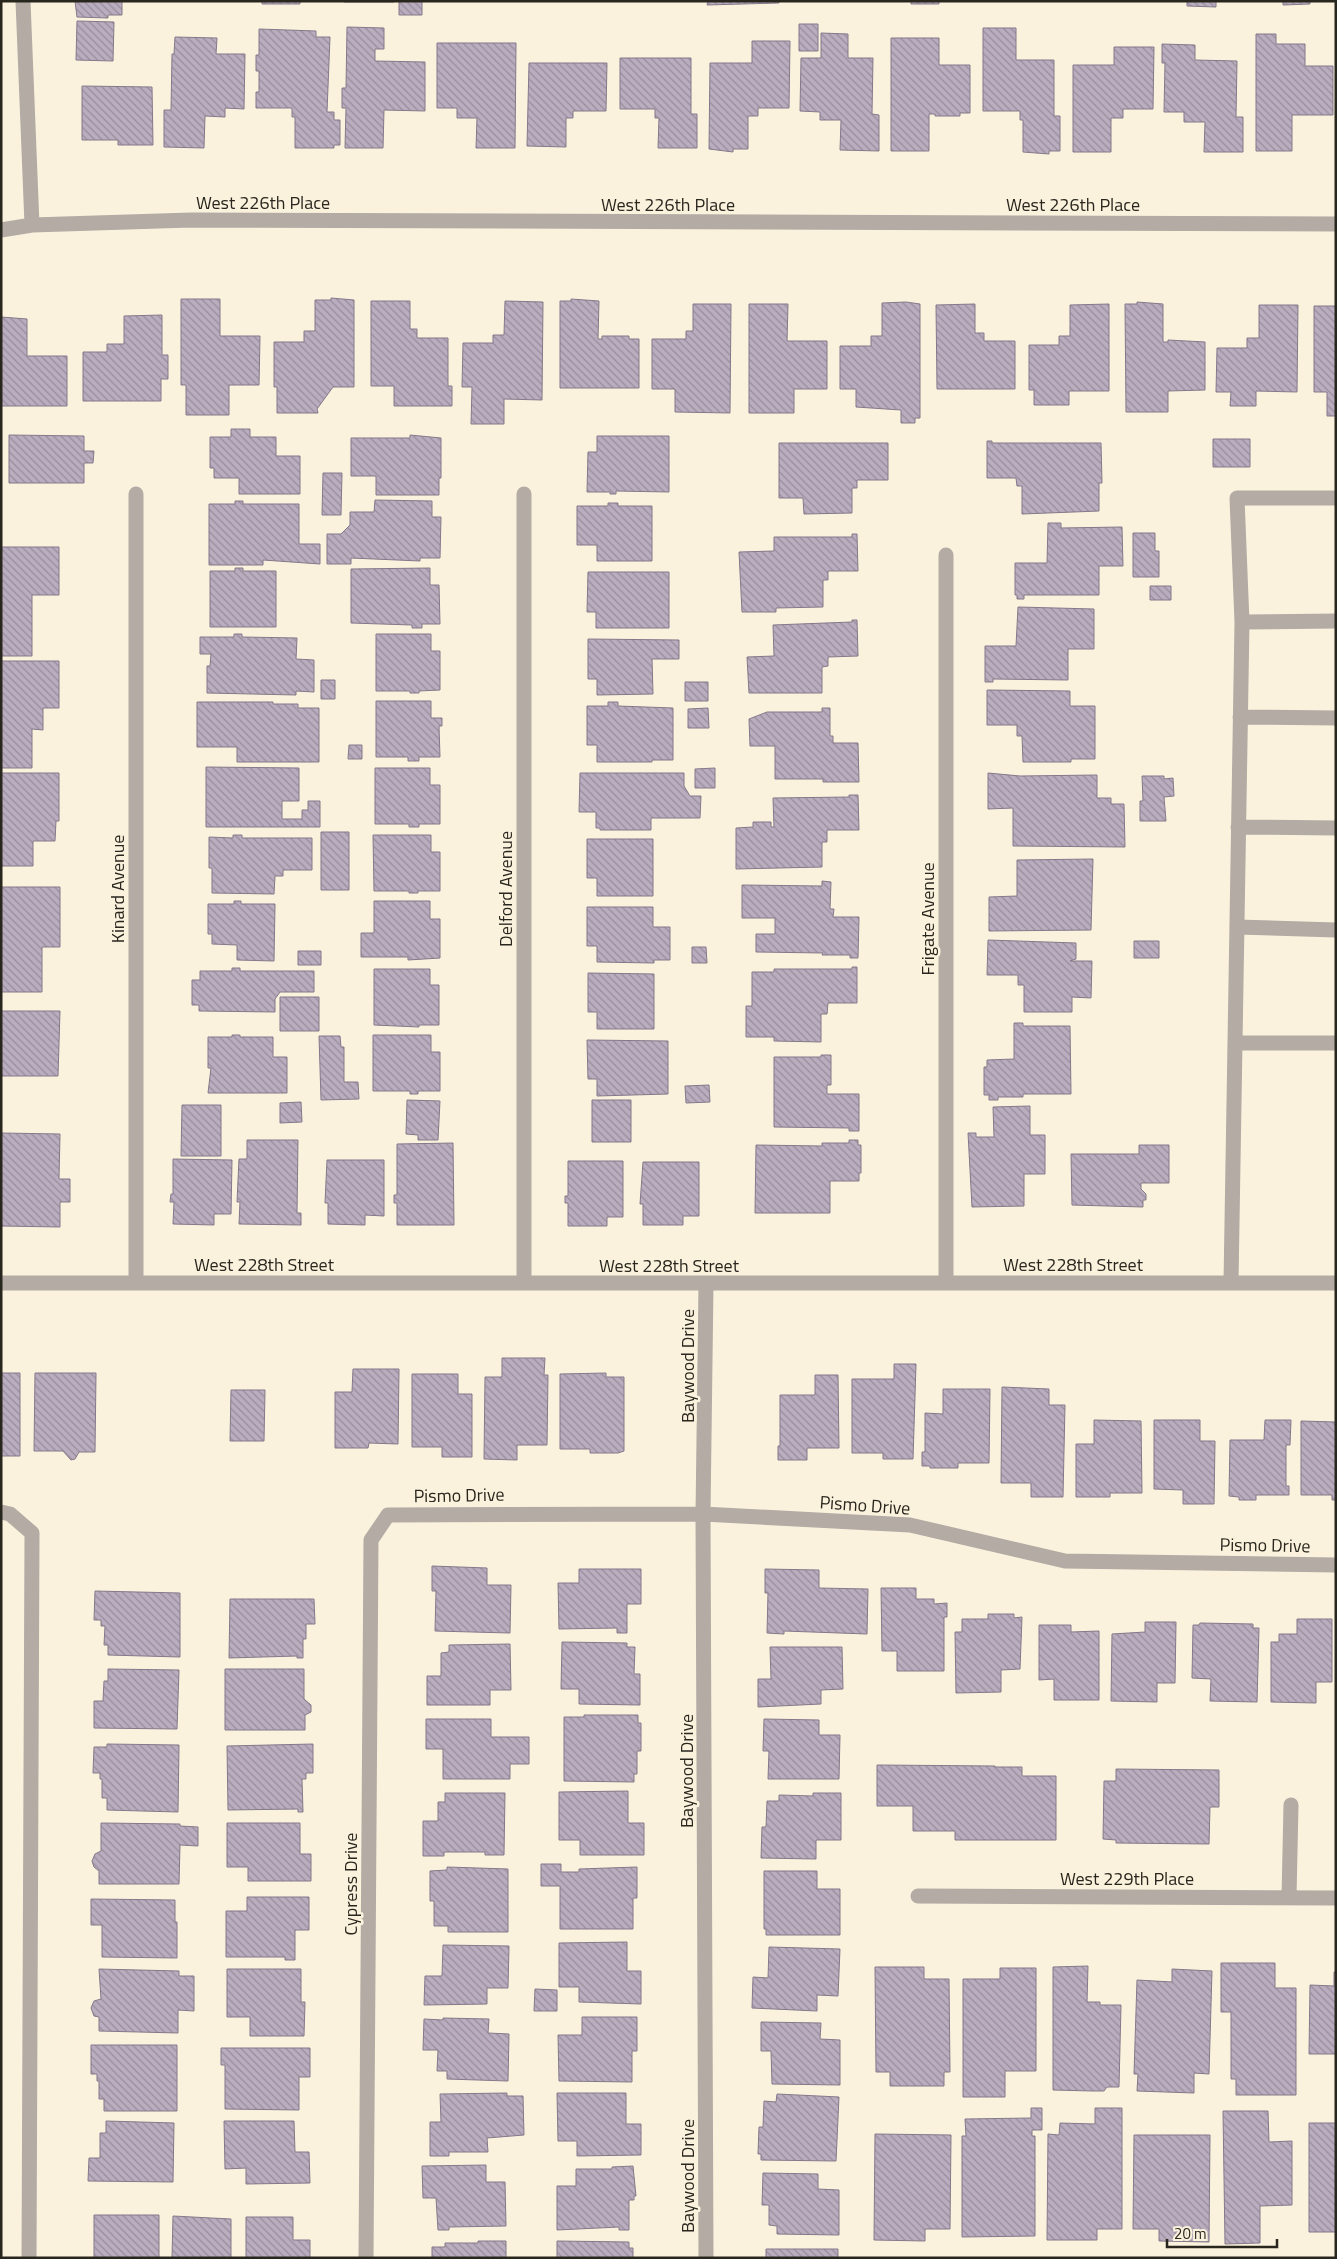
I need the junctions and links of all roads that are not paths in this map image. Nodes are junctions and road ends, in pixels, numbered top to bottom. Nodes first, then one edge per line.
1 (23, 1) edge
2 (1336, 224) edge
3 (32, 225) junction
4 (1, 230) edge
5 (136, 494) dead end
6 (524, 494) dead end
7 (1336, 498) edge
8 (946, 555) dead end
9 (1336, 621) edge
10 (1242, 622) junction
11 (1240, 718) junction
12 (1336, 718) edge
13 (1238, 827) junction
14 (1336, 828) edge
15 (1237, 927) junction
16 (1336, 930) edge
17 (1235, 1043) junction
18 (1336, 1043) edge
19 (1, 1283) edge
20 (136, 1283) junction
21 (524, 1283) junction
22 (946, 1283) junction
23 (1231, 1283) junction
24 (1336, 1283) edge
25 (706, 1284) junction
26 (6, 1513) edge
27 (703, 1514) junction
28 (388, 1515) joint
29 (1336, 1565) edge
30 (1291, 1805) dead end
31 (918, 1896) dead end
32 (1290, 1897) junction
33 (1336, 1898) edge
34 (29, 2258) edge
35 (366, 2258) edge
36 (706, 2258) edge

1 - 3 street
2 - 3 street, West 226th Place
3 - 4 street, West 226th Place
5 - 20 street, Kinard Avenue
6 - 21 street, Delford Avenue
7 - 10 street
8 - 22 street, Frigate Avenue
9 - 10 street
10 - 11 street
11 - 12 street
11 - 13 street
13 - 14 street
13 - 15 street
15 - 16 street
15 - 17 street
17 - 18 street
17 - 23 street
19 - 20 street, West 228th Street
20 - 21 street, West 228th Street
21 - 25 street, West 228th Street
22 - 23 street, West 228th Street
22 - 25 street, West 228th Street
23 - 24 street, West 228th Street
25 - 27 street, Baywood Drive
26 - 34 street
27 - 28 street, Pismo Drive
27 - 29 street, Pismo Drive
27 - 36 street, Baywood Drive
28 - 35 street, Cypress Drive
30 - 32 street
31 - 32 street, West 229th Place
32 - 33 street, West 229th Place

